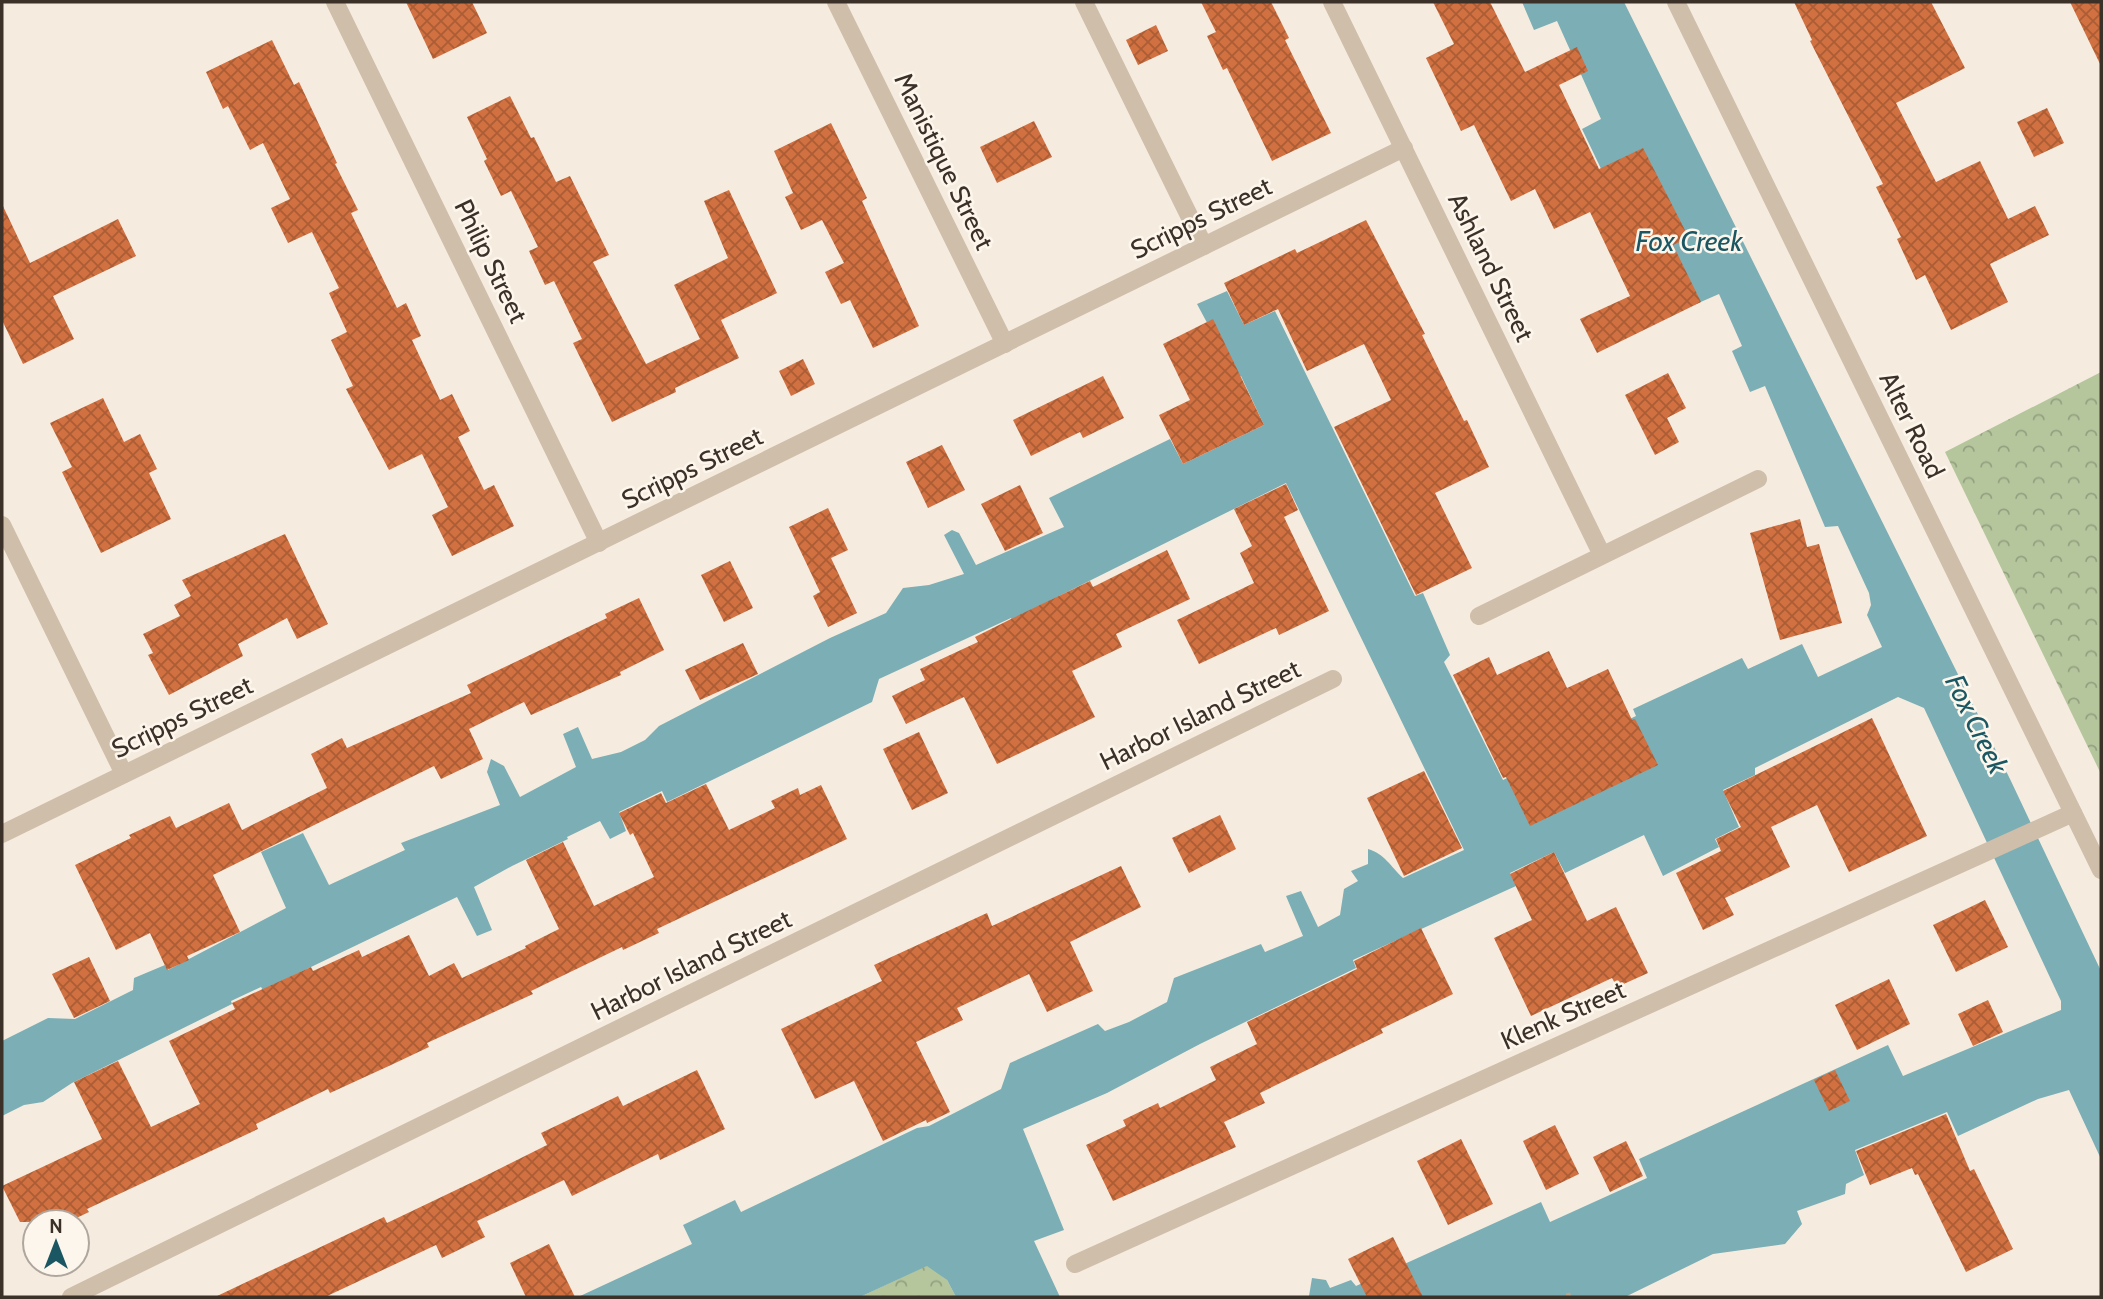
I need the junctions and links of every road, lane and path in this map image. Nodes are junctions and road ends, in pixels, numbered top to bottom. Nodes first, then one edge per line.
1 (335, 2) edge
2 (836, 2) edge
3 (1084, 2) edge
4 (1332, 2) edge
5 (1676, 2) edge
6 (1404, 148) junction
7 (1204, 246) junction
8 (1005, 344) junction
9 (1758, 479) dead end
10 (2, 525) edge
11 (599, 542) junction
12 (1602, 555) junction
13 (1479, 616) dead end
14 (1333, 679) dead end
15 (124, 774) junction
16 (2073, 813) junction
17 (2, 834) edge
18 (2101, 870) edge
19 (1075, 1264) dead end
20 (71, 1297) edge

1 - 11 street, Philip Street
2 - 8 street, Manistique Street
3 - 7 street
4 - 6 street, Ashland Street
5 - 16 street, Alter Road
6 - 7 street, Scripps Street
6 - 12 street, Ashland Street
7 - 8 street, Scripps Street
8 - 11 street, Scripps Street
9 - 12 street
10 - 15 street
11 - 15 street, Scripps Street
12 - 13 street
14 - 20 street, Harbor Island Street
15 - 17 street, Scripps Street
16 - 18 street, Alter Road
16 - 19 street, Klenk Street

